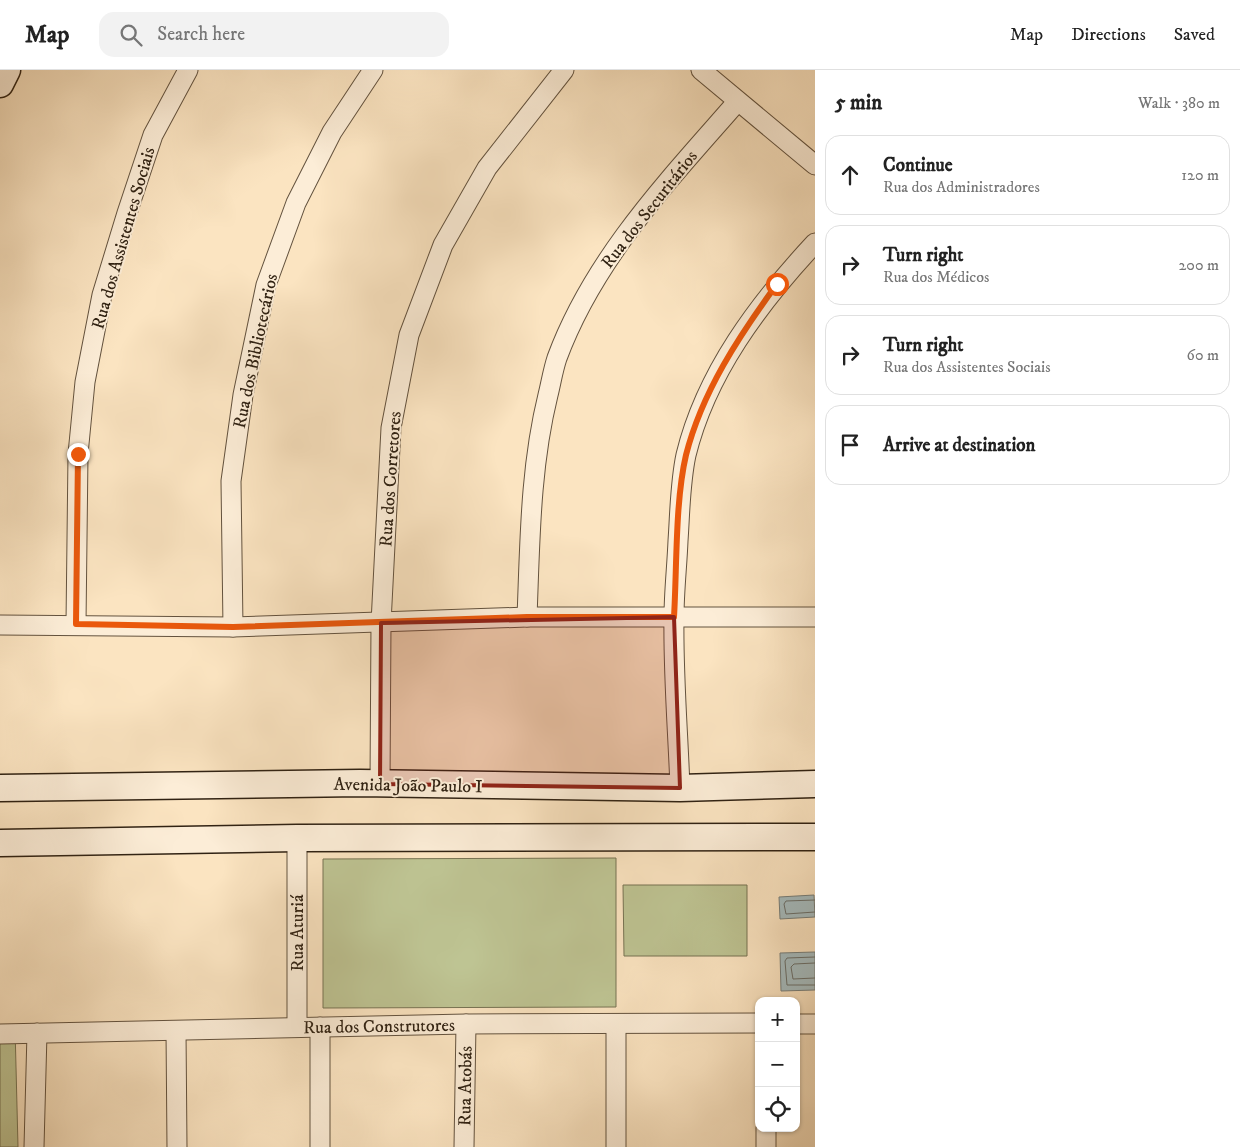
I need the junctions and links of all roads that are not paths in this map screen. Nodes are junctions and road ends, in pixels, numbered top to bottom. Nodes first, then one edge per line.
1 (7, 70) edge
2 (188, 70) edge
3 (373, 70) edge
4 (564, 70) edge
5 (700, 70) edge
6 (0, 84) edge
7 (737, 102) junction
8 (815, 164) edge
9 (815, 243) edge
10 (527, 617) junction
11 (674, 617) junction
12 (815, 617) edge
13 (381, 623) junction
14 (76, 624) junction
15 (0, 625) edge
16 (233, 627) junction
17 (380, 784) junction
18 (815, 784) edge
19 (0, 788) edge
20 (680, 788) junction
21 (815, 837) edge
22 (297, 838) junction
23 (0, 843) edge
24 (755, 1023) edge
25 (466, 1024) junction
26 (616, 1024) junction
27 (800, 1024) edge
28 (815, 1024) edge
29 (297, 1027) junction
30 (320, 1027) junction
31 (176, 1031) junction
32 (37, 1033) junction
33 (0, 1034) edge
34 (766, 1132) edge
35 (34, 1147) edge
36 (176, 1147) edge
37 (320, 1147) edge
38 (464, 1147) edge
39 (616, 1147) edge
40 (766, 1147) edge

1 - 6 main road
2 - 14 street, Rua dos Assistentes Sociais
3 - 16 street, Rua dos Bibliotecários
4 - 13 street, Rua dos Corretores
5 - 7 street
7 - 8 street
7 - 10 street, Rua dos Securitários
9 - 11 street
10 - 11 street
10 - 13 street
11 - 12 street
11 - 20 street
13 - 16 street
13 - 17 street, Rua dos Corretores
14 - 15 street
14 - 16 street
17 - 19 main road, Avenida João Paulo I
17 - 20 main road, Avenida João Paulo I
18 - 20 main road, Avenida João Paulo I
21 - 22 main road
22 - 23 main road
22 - 29 street, Rua Aturiá
24 - 26 street, Rua dos Construtores
25 - 26 street, Rua dos Construtores
25 - 30 street, Rua dos Construtores
25 - 38 street, Rua Atobás
26 - 39 street
27 - 28 street
29 - 30 street, Rua dos Construtores
29 - 31 street, Rua dos Construtores
30 - 37 street
31 - 32 street, Rua dos Construtores
31 - 36 street
32 - 33 street, Rua dos Construtores
32 - 35 street
34 - 40 street

